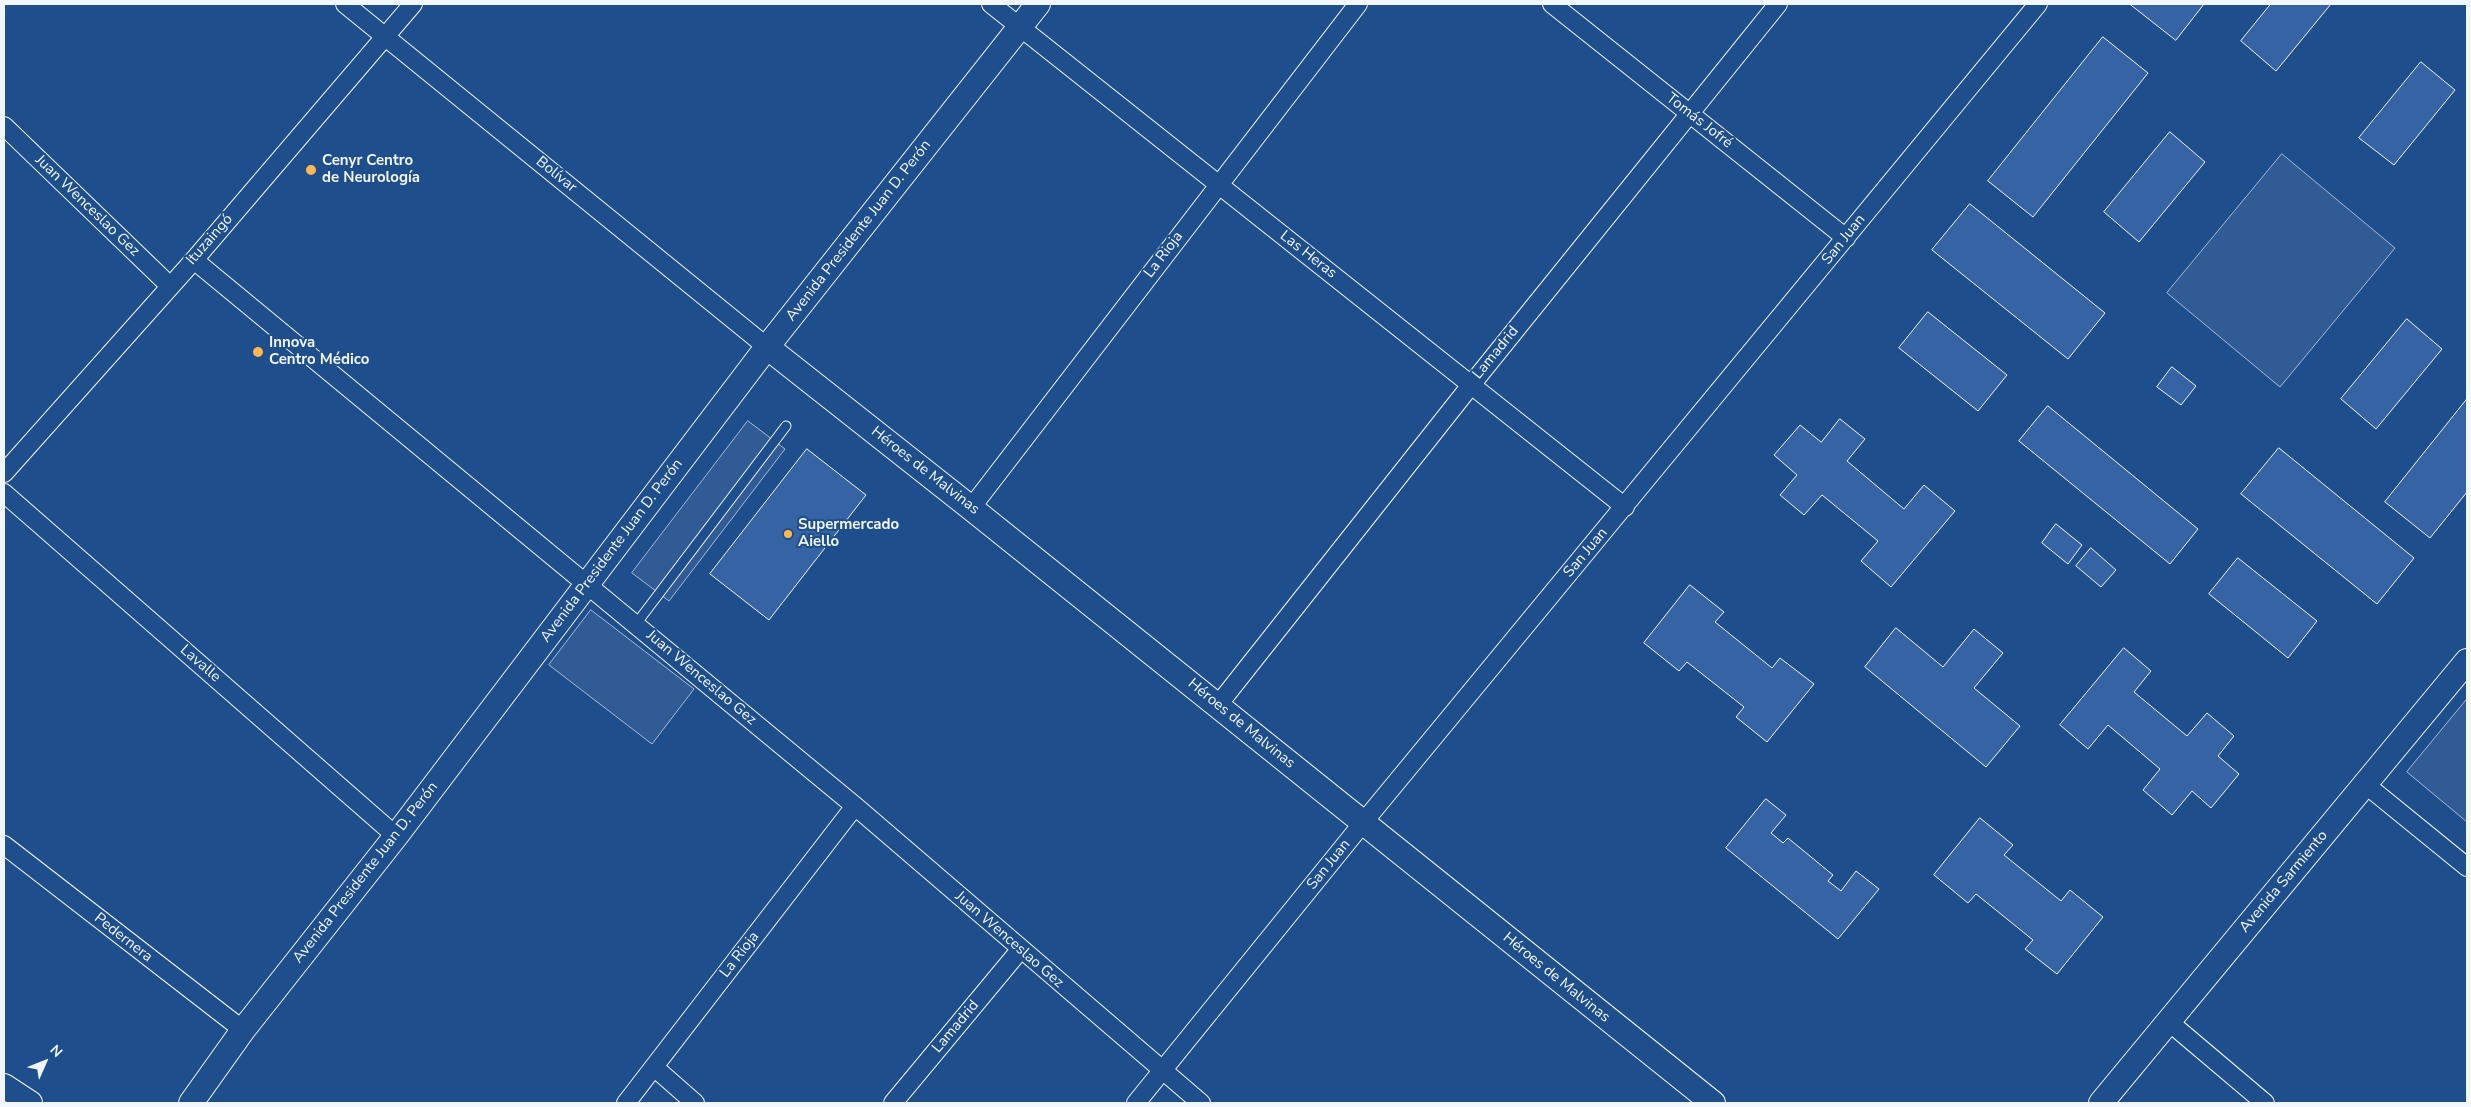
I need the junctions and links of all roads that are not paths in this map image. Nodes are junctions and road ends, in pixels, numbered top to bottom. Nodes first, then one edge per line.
1 (345, 4) edge
2 (413, 4) edge
3 (991, 4) edge
4 (1038, 4) edge
5 (1358, 4) edge
6 (1552, 4) edge
7 (1778, 4) edge
8 (2038, 4) edge
9 (1020, 28) junction
10 (384, 35) junction
11 (1690, 113) junction
12 (4, 126) edge
13 (1218, 184) junction
14 (1846, 238) junction
15 (194, 260) junction
16 (170, 286) junction
17 (767, 347) junction
18 (1471, 385) junction
19 (786, 426) dead end
20 (4, 473) edge
21 (4, 493) edge
22 (1625, 507) junction
23 (971, 508) junction
24 (587, 584) junction
25 (636, 624) junction
26 (2467, 662) edge
27 (1218, 705) junction
28 (2365, 784) junction
29 (855, 806) junction
30 (1362, 824) junction
31 (396, 836) junction
32 (4, 845) edge
33 (2467, 867) edge
34 (1020, 950) junction
35 (2168, 1021) junction
36 (243, 1030) junction
37 (654, 1067) junction
38 (1163, 1071) junction
39 (4, 1086) edge
40 (30, 1103) edge
41 (191, 1103) edge
42 (626, 1103) edge
43 (695, 1103) edge
44 (892, 1103) edge
45 (1136, 1103) edge
46 (1201, 1103) edge
47 (1713, 1103) edge
48 (2102, 1103) edge
49 (2265, 1103) edge

1 - 10 street, Bolívar
2 - 10 street, Ituzaingó
3 - 9 street, Las Heras
4 - 9 main road, Avenida Presidente Juan D. Perón
5 - 13 street, La Rioja
6 - 11 street, Tomás Jofré
7 - 11 street, Lamadrid
8 - 14 street, San Juan
9 - 13 street, Las Heras
9 - 17 main road, Avenida Presidente Juan D. Perón
10 - 15 street, Ituzaingó
10 - 17 street, Bolívar
11 - 14 street, Tomás Jofré
11 - 18 street, Lamadrid
12 - 16 street, Juan Wenceslao Gez
13 - 18 street, Las Heras
13 - 23 street, La Rioja
14 - 22 street, San Juan
15 - 16 street, Ituzaingó
15 - 24 street, Juan Wenceslao Gez
16 - 20 street, Ituzaingó
17 - 23 main road, Héroes de Malvinas
17 - 24 main road, Avenida Presidente Juan D. Perón
18 - 22 street, Las Heras
18 - 27 street, Lamadrid
19 - 25 lane
21 - 31 street, Lavalle
22 - 30 street, San Juan
23 - 27 main road, Héroes de Malvinas
24 - 25 street, Juan Wenceslao Gez
24 - 31 main road, Avenida Presidente Juan D. Perón
25 - 29 street, Juan Wenceslao Gez
26 - 28 main road, Avenida Sarmiento
27 - 30 main road, Héroes de Malvinas
28 - 33 street
28 - 35 main road, Avenida Sarmiento
29 - 34 street, Juan Wenceslao Gez
29 - 37 street, La Rioja
30 - 38 street, San Juan
30 - 47 main road, Héroes de Malvinas
31 - 36 main road, Avenida Presidente Juan D. Perón
32 - 36 street, Pedernera
34 - 38 street, Juan Wenceslao Gez
34 - 44 street, Lamadrid
35 - 48 main road, Avenida Sarmiento
35 - 49 street
36 - 41 main road, Avenida Presidente Juan D. Perón
37 - 42 street, La Rioja
37 - 43 street
38 - 45 street, San Juan
38 - 46 street, Juan Wenceslao Gez
39 - 40 main road

